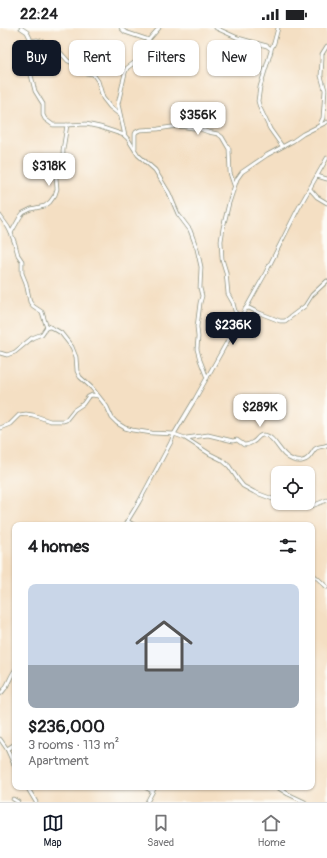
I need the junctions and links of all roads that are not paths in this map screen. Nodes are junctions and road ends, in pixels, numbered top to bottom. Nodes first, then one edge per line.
1 (21, 28) edge
2 (121, 28) edge
3 (159, 28) edge
4 (216, 28) edge
5 (278, 28) edge
6 (30, 40) edge
7 (149, 40) joint
8 (327, 46) edge
9 (271, 49) junction
10 (61, 53) edge
11 (133, 63) edge
12 (31, 76) edge
13 (120, 115) junction
14 (325, 121) edge
15 (58, 125) junction
16 (67, 125) junction
17 (65, 132) junction
18 (125, 136) junction
19 (282, 146) junction
20 (135, 150) junction
21 (327, 158) edge
22 (317, 176) junction
23 (327, 179) edge
24 (234, 186) junction
25 (310, 189) junction
26 (327, 203) edge
27 (0, 216) edge
28 (11, 233) junction
29 (327, 281) edge
30 (245, 309) junction
31 (238, 323) junction
32 (49, 327) junction
33 (0, 353) edge
34 (207, 378) junction
35 (98, 396) junction
36 (0, 428) edge
37 (174, 434) junction
38 (185, 438) junction
39 (327, 445) edge
40 (271, 498) edge
41 (327, 500) edge
42 (315, 505) edge
43 (127, 521) edge
44 (315, 576) edge
45 (327, 587) edge
46 (12, 676) edge
47 (0, 694) edge
48 (0, 739) edge
49 (12, 746) edge
50 (7, 749) junction
51 (12, 760) edge
52 (29, 790) edge
53 (149, 790) edge
54 (282, 790) edge
55 (152, 792) joint
56 (13, 798) dead end
57 (18, 802) edge
58 (36, 802) edge
59 (147, 802) edge
60 (305, 802) edge

1 - 6 street
2 - 7 street
3 - 7 street
4 - 9 street
5 - 9 street
8 - 14 street
9 - 19 street
10 - 13 street
11 - 13 street
12 - 15 street
13 - 18 street
14 - 19 street
15 - 16 street
15 - 17 street
16 - 17 street
16 - 18 street
17 - 28 street
18 - 20 street
19 - 24 street
20 - 24 street
20 - 34 street
21 - 22 street
22 - 23 street
22 - 25 street
24 - 31 street
25 - 26 street
25 - 30 street
27 - 28 street
28 - 32 street
29 - 30 street
30 - 31 street
31 - 34 street
32 - 33 street
32 - 35 street
34 - 37 street
35 - 36 street
35 - 37 street
37 - 38 street
37 - 43 street
38 - 39 street
38 - 40 street
41 - 42 street
44 - 45 street
46 - 47 street
48 - 50 street
49 - 50 street
50 - 51 street
52 - 58 street
53 - 55 street
54 - 60 street
55 - 59 street
56 - 57 street

